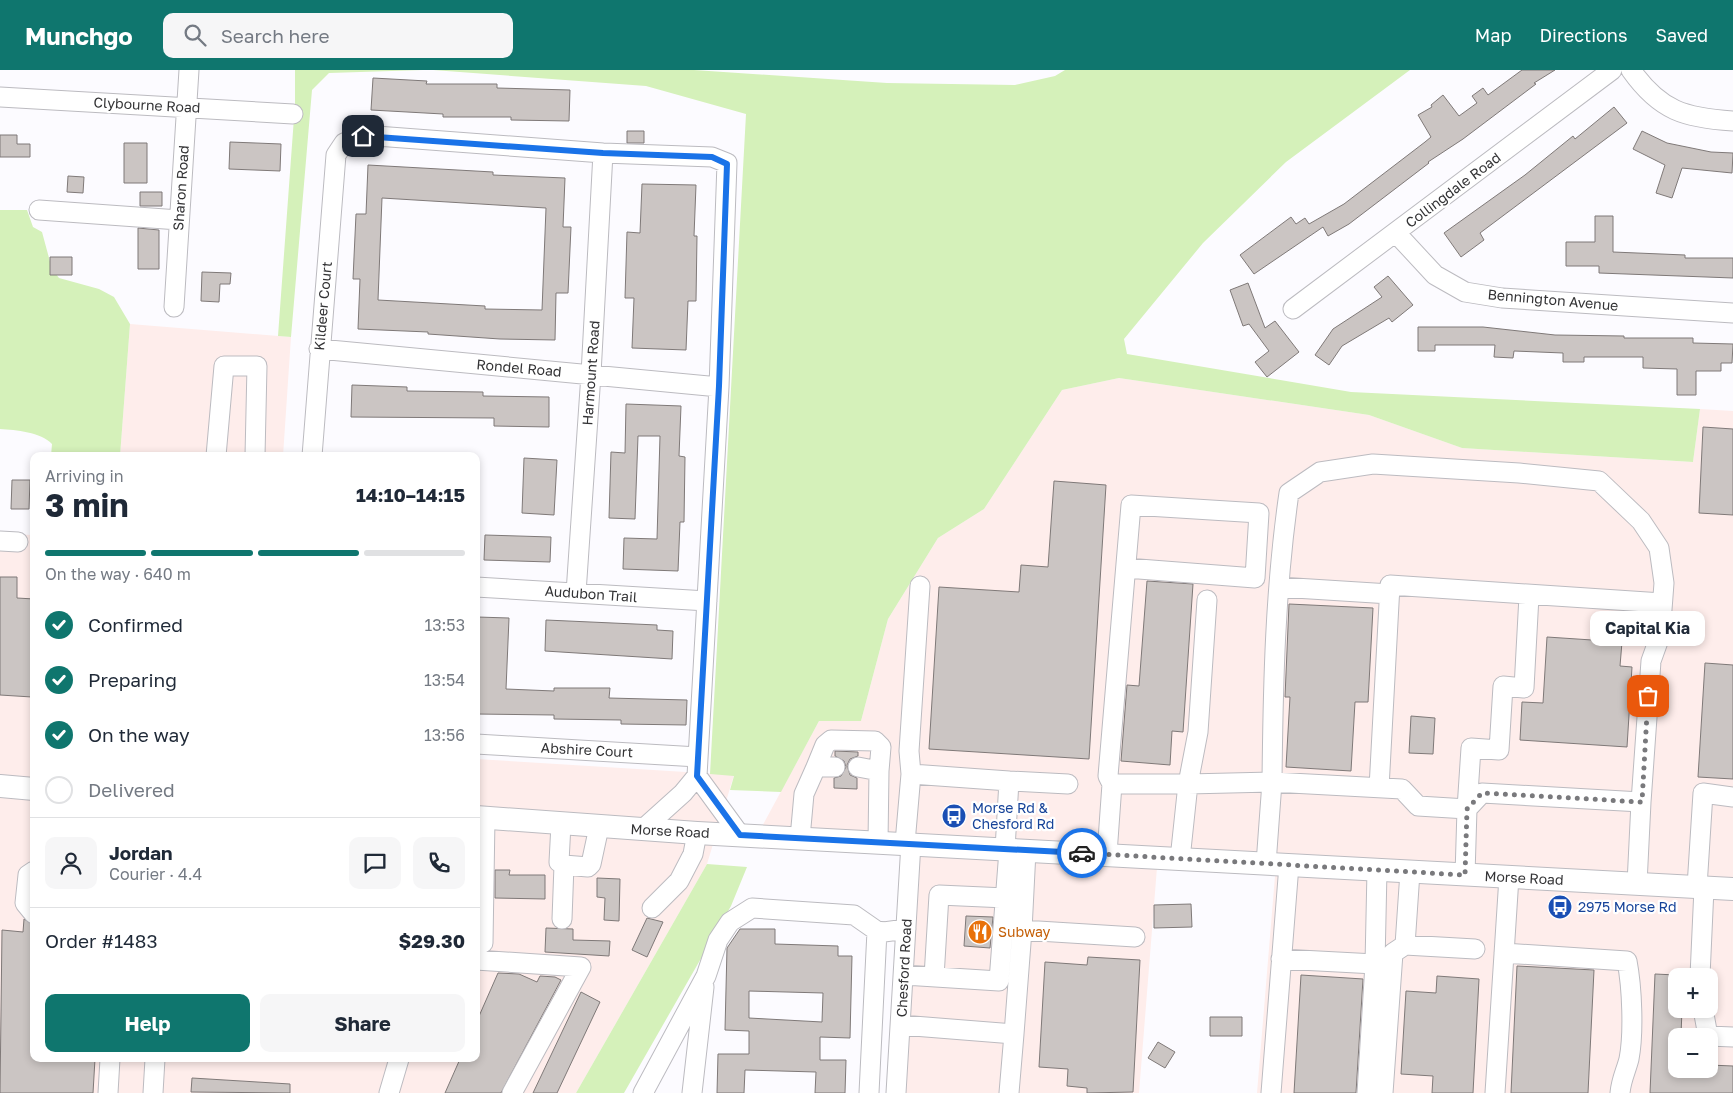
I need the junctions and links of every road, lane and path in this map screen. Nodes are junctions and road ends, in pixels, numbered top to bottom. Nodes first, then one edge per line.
1 (189, 70) edge
2 (1612, 70) edge
3 (1631, 70) edge
4 (0, 97) edge
5 (186, 108) junction
6 (293, 114) dead end
7 (1733, 121) edge
8 (603, 153) junction
9 (39, 210) dead end
10 (179, 220) junction
11 (1396, 233) junction
12 (174, 306) dead end
13 (1293, 309) dead end
14 (1733, 313) edge
15 (319, 349) junction
16 (591, 374) junction
17 (719, 386) junction
18 (216, 452) edge
19 (255, 452) edge
20 (312, 452) edge
21 (1126, 568) junction
22 (920, 586) dead end
23 (480, 587) edge
24 (1279, 587) junction
25 (576, 593) junction
26 (1390, 594) junction
27 (1529, 596) junction
28 (1207, 600) dead end
29 (707, 601) junction
30 (1662, 603) junction
31 (480, 744) edge
32 (698, 757) junction
33 (858, 767) dead end
34 (879, 771) junction
35 (910, 774) junction
36 (697, 776) junction
37 (1009, 781) junction
38 (1272, 782) junction
39 (1068, 784) dead end
40 (1112, 784) junction
41 (1188, 784) junction
42 (0, 786) edge
43 (30, 788) edge
44 (1379, 788) junction
45 (1733, 797) edge
46 (1642, 802) junction
47 (1467, 809) junction
48 (481, 817) edge
49 (561, 824) junction
50 (599, 827) junction
51 (643, 829) junction
52 (697, 833) junction
53 (740, 835) junction
54 (800, 838) junction
55 (878, 842) junction
56 (908, 843) junction
57 (1013, 850) junction
58 (1107, 854) junction
59 (1180, 859) junction
60 (1266, 864) junction
61 (564, 865) junction
62 (1288, 865) junction
63 (1377, 870) junction
64 (1410, 872) junction
65 (30, 874) edge
66 (1465, 875) junction
67 (1509, 877) junction
68 (480, 884) edge
69 (1637, 884) junction
70 (1700, 888) junction
71 (1733, 889) edge
72 (1006, 898) junction
73 (652, 908) dead end
74 (30, 909) edge
75 (562, 919) dead end
76 (938, 919) junction
77 (907, 923) junction
78 (1022, 930) junction
79 (878, 931) junction
80 (1135, 937) dead end
81 (1406, 945) junction
82 (1476, 949) dead end
83 (480, 951) edge
84 (1504, 953) junction
85 (1281, 959) junction
86 (1375, 964) junction
87 (1700, 968) edge
88 (904, 975) junction
89 (706, 976) junction
90 (934, 976) junction
91 (1705, 1018) edge
92 (901, 1025) junction
93 (1014, 1034) junction
94 (1733, 1037) edge
95 (110, 1062) edge
96 (155, 1062) edge
97 (398, 1062) edge
98 (650, 1091) edge
99 (108, 1093) edge
100 (153, 1093) edge
101 (388, 1093) edge
102 (512, 1093) edge
103 (692, 1093) edge
104 (868, 1093) edge
105 (896, 1093) edge
106 (1010, 1093) edge
107 (1271, 1093) edge
108 (1367, 1093) edge
109 (1383, 1093) edge
110 (1495, 1093) edge
111 (1620, 1093) edge

1 - 5 street, Sharon Road
2 - 11 street, Collingdale Road
3 - 7 street
4 - 5 street, Clybourne Road
5 - 6 street, Clybourne Road
5 - 10 street, Sharon Road
8 - 15 street, Kildeer Court
8 - 16 street, Harmount Road
8 - 17 street
9 - 10 street
10 - 12 street, Sharon Road
11 - 13 street, Collingdale Road
11 - 14 street, Bennington Avenue
15 - 16 street, Rondel Road
15 - 20 street, Kildeer Court
16 - 17 street, Rondel Road
16 - 25 street, Harmount Road
17 - 29 street
18 - 19 street
21 - 21 street
21 - 40 street
22 - 35 street, Chesford Road
23 - 25 street, Audubon Trail
24 - 26 street
24 - 30 street
24 - 38 street
25 - 29 street, Audubon Trail
26 - 27 street
26 - 44 street
27 - 30 street
27 - 47 street
28 - 41 street
29 - 32 street
30 - 46 street
31 - 32 street, Abshire Court
32 - 36 street
33 - 34 street
34 - 54 street
34 - 55 street
35 - 37 street
35 - 56 street, Chesford Road
36 - 51 street
36 - 53 street
37 - 39 street
37 - 57 street
38 - 41 street
38 - 44 street
38 - 60 street
40 - 41 street
40 - 58 street
41 - 59 street
42 - 43 main road
44 - 47 street
45 - 70 street
46 - 47 street
46 - 69 street
47 - 66 street
48 - 49 main road, Morse Road
48 - 68 street
49 - 50 main road, Morse Road
49 - 61 street
50 - 51 main road, Morse Road
50 - 61 street
51 - 52 main road, Morse Road
52 - 53 main road, Morse Road
52 - 73 street
53 - 54 main road, Morse Road
54 - 55 main road, Morse Road
55 - 56 main road, Morse Road
56 - 57 main road, Morse Road
56 - 77 street, Chesford Road
57 - 58 main road, Morse Road
57 - 72 street
57 - 78 street
58 - 59 main road, Morse Road
59 - 60 main road, Morse Road
60 - 62 main road, Morse Road
61 - 75 street
62 - 63 main road, Morse Road
62 - 85 street
63 - 64 main road, Morse Road
63 - 86 street
64 - 66 main road, Morse Road
64 - 81 street
65 - 74 street
66 - 67 main road, Morse Road
67 - 69 main road, Morse Road
67 - 84 street
69 - 70 main road, Morse Road
70 - 71 main road, Morse Road
70 - 87 street
72 - 76 street
72 - 90 street
76 - 77 street
76 - 90 street
77 - 79 street
77 - 88 street, Chesford Road
78 - 80 street
78 - 93 street
79 - 89 street
79 - 104 street
81 - 82 street
81 - 109 street
83 - 102 street
84 - 110 street
84 - 111 street
85 - 86 street
85 - 107 street
86 - 108 street
88 - 90 street
88 - 92 street, Chesford Road
89 - 98 street
89 - 103 street
91 - 94 street
92 - 93 street
92 - 105 street, Chesford Road
93 - 106 street
95 - 99 street
96 - 100 street
97 - 101 street

